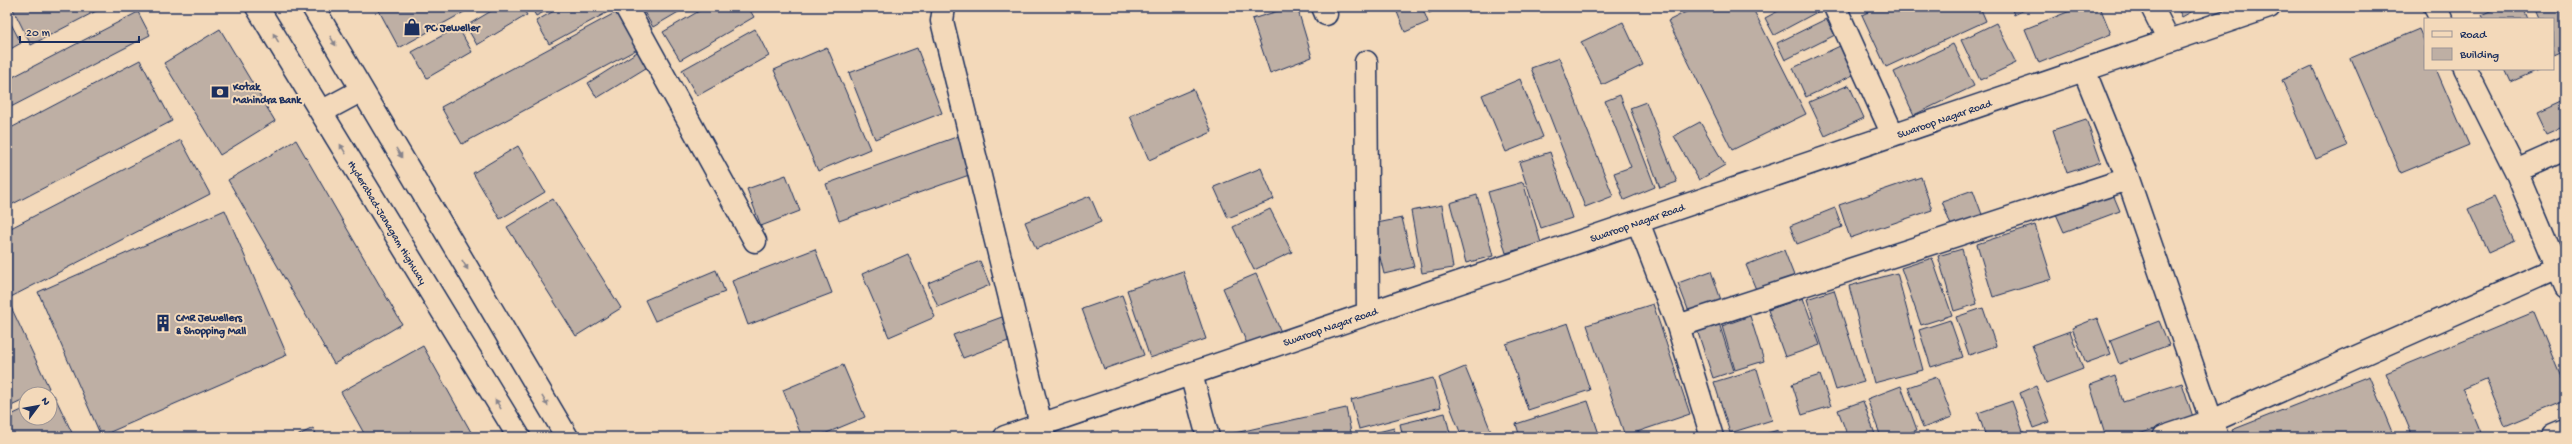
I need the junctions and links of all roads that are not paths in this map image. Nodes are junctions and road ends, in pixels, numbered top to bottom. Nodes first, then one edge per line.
1 (257, 7) edge
2 (313, 7) edge
3 (626, 7) edge
4 (1835, 7) edge
5 (2152, 7) edge
6 (2269, 7) edge
7 (2435, 7) edge
8 (938, 12) edge
9 (2440, 18) edge
10 (2169, 41) junction
11 (1366, 62) dead end
12 (2084, 70) junction
13 (2466, 70) edge
14 (362, 90) junction
15 (321, 112) junction
16 (1893, 135) junction
17 (2565, 149) edge
18 (2516, 171) junction
19 (2128, 179) junction
20 (1638, 222) junction
21 (755, 241) dead end
22 (2561, 278) edge
23 (1368, 313) junction
24 (1678, 326) junction
25 (1191, 374) junction
26 (2214, 429) edge
27 (1042, 431) edge
28 (2565, 432) edge
29 (519, 437) edge
30 (567, 437) edge
31 (1005, 437) edge
32 (1208, 437) edge
33 (1712, 437) edge
34 (2164, 437) edge
35 (2553, 437) edge

15 -> 1 main road, Hyderabad-Janagam Highway
2 -> 14 main road
3 - 21 main road
4 - 16 main road
5 - 10 main road
6 - 10 main road, Swaroop Nagar Road
7 - 9 main road
8 - 27 main road
10 - 12 main road, Swaroop Nagar Road
11 - 23 main road
12 - 16 main road, Swaroop Nagar Road
12 - 19 main road
13 - 18 main road
14 - 15 main road
14 -> 30 main road
29 -> 15 main road, Hyderabad-Janagam Highway
16 - 20 main road, Swaroop Nagar Road
17 - 18 main road
18 - 22 main road
19 - 24 main road
19 - 26 main road
20 - 23 main road, Swaroop Nagar Road
20 - 24 main road
22 - 26 main road
23 - 25 main road, Swaroop Nagar Road
24 - 33 main road
25 - 27 main road, Swaroop Nagar Road
25 - 32 main road
26 - 34 main road
27 - 31 main road, Swaroop Nagar Road
28 - 35 main road

